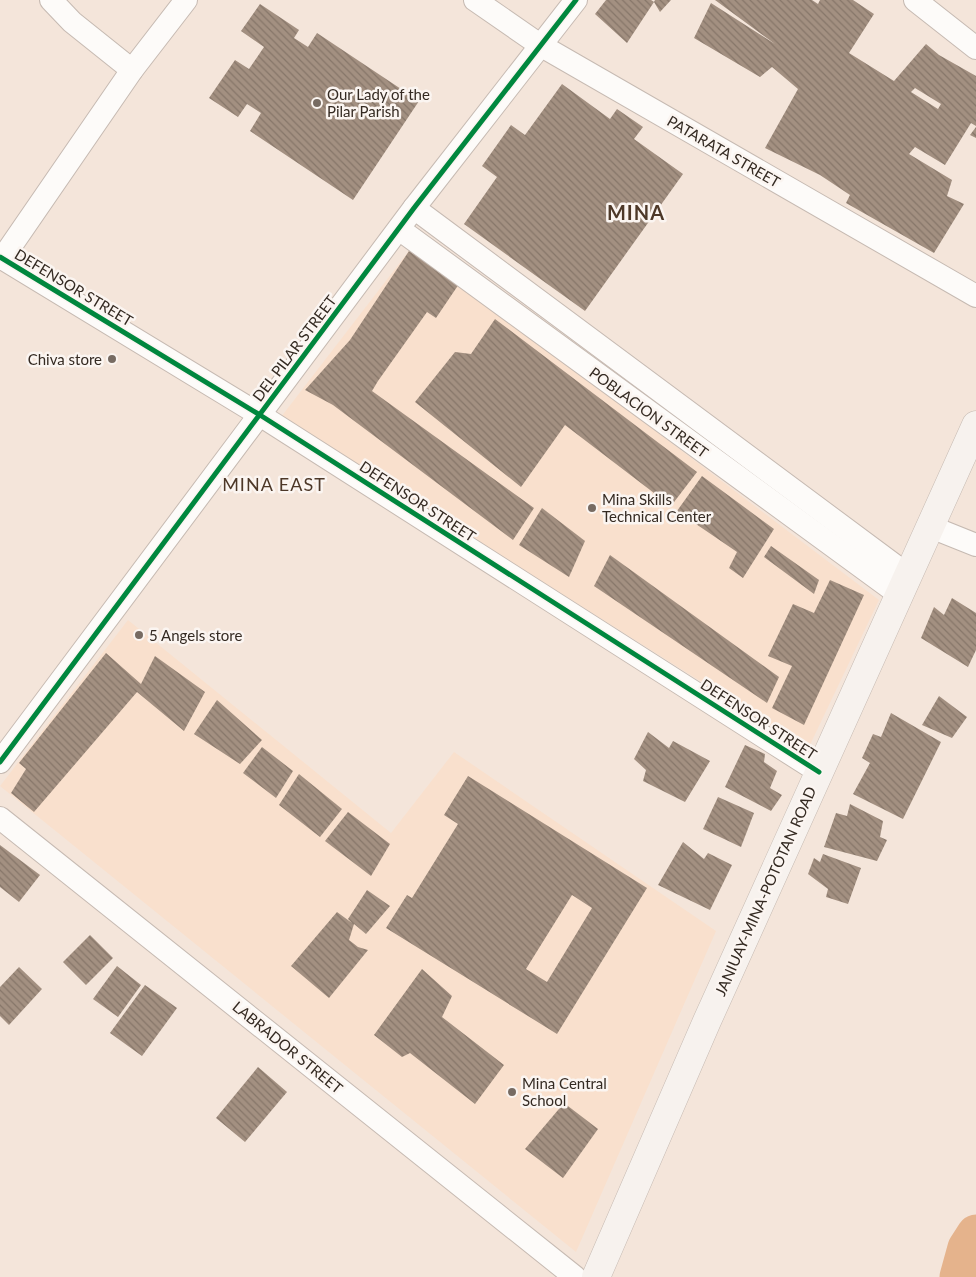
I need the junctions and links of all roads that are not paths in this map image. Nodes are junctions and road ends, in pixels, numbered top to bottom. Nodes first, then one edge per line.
1 (51, 0) edge
2 (186, 0) edge
3 (475, 0) edge
4 (576, 0) edge
5 (915, 0) edge
6 (540, 45) junction
7 (976, 48) edge
8 (132, 70) junction
9 (414, 208) junction
10 (399, 229) junction
11 (1, 258) edge
12 (976, 296) edge
13 (260, 415) junction
14 (976, 425) edge
15 (931, 527) junction
16 (976, 545) edge
17 (904, 586) junction
18 (0, 762) edge
19 (819, 772) junction
20 (0, 818) edge
21 (575, 1277) edge
22 (596, 1277) edge

1 - 8 street
2 - 8 street
3 - 6 street, PATARATA STREET
4 - 6 street, DEL PILAR STREET
5 - 7 street
6 - 9 street, DEL PILAR STREET
6 - 12 street, PATARATA STREET
8 - 11 street
9 - 10 street, DEL PILAR STREET
9 - 17 street, POBLACION STREET
10 - 13 street, DEL PILAR STREET
10 - 17 street, POBLACION STREET
11 - 13 street, DEFENSOR STREET
13 - 18 street, DEL PILAR STREET
13 - 19 street, DEFENSOR STREET
14 - 15 main road, JANIUAY-MINA-POTOTAN ROAD
15 - 16 street
15 - 17 main road, JANIUAY-MINA-POTOTAN ROAD
17 - 19 main road, JANIUAY-MINA-POTOTAN ROAD
19 - 22 main road, JANIUAY-MINA-POTOTAN ROAD
20 - 21 street, LABRADOR STREET

